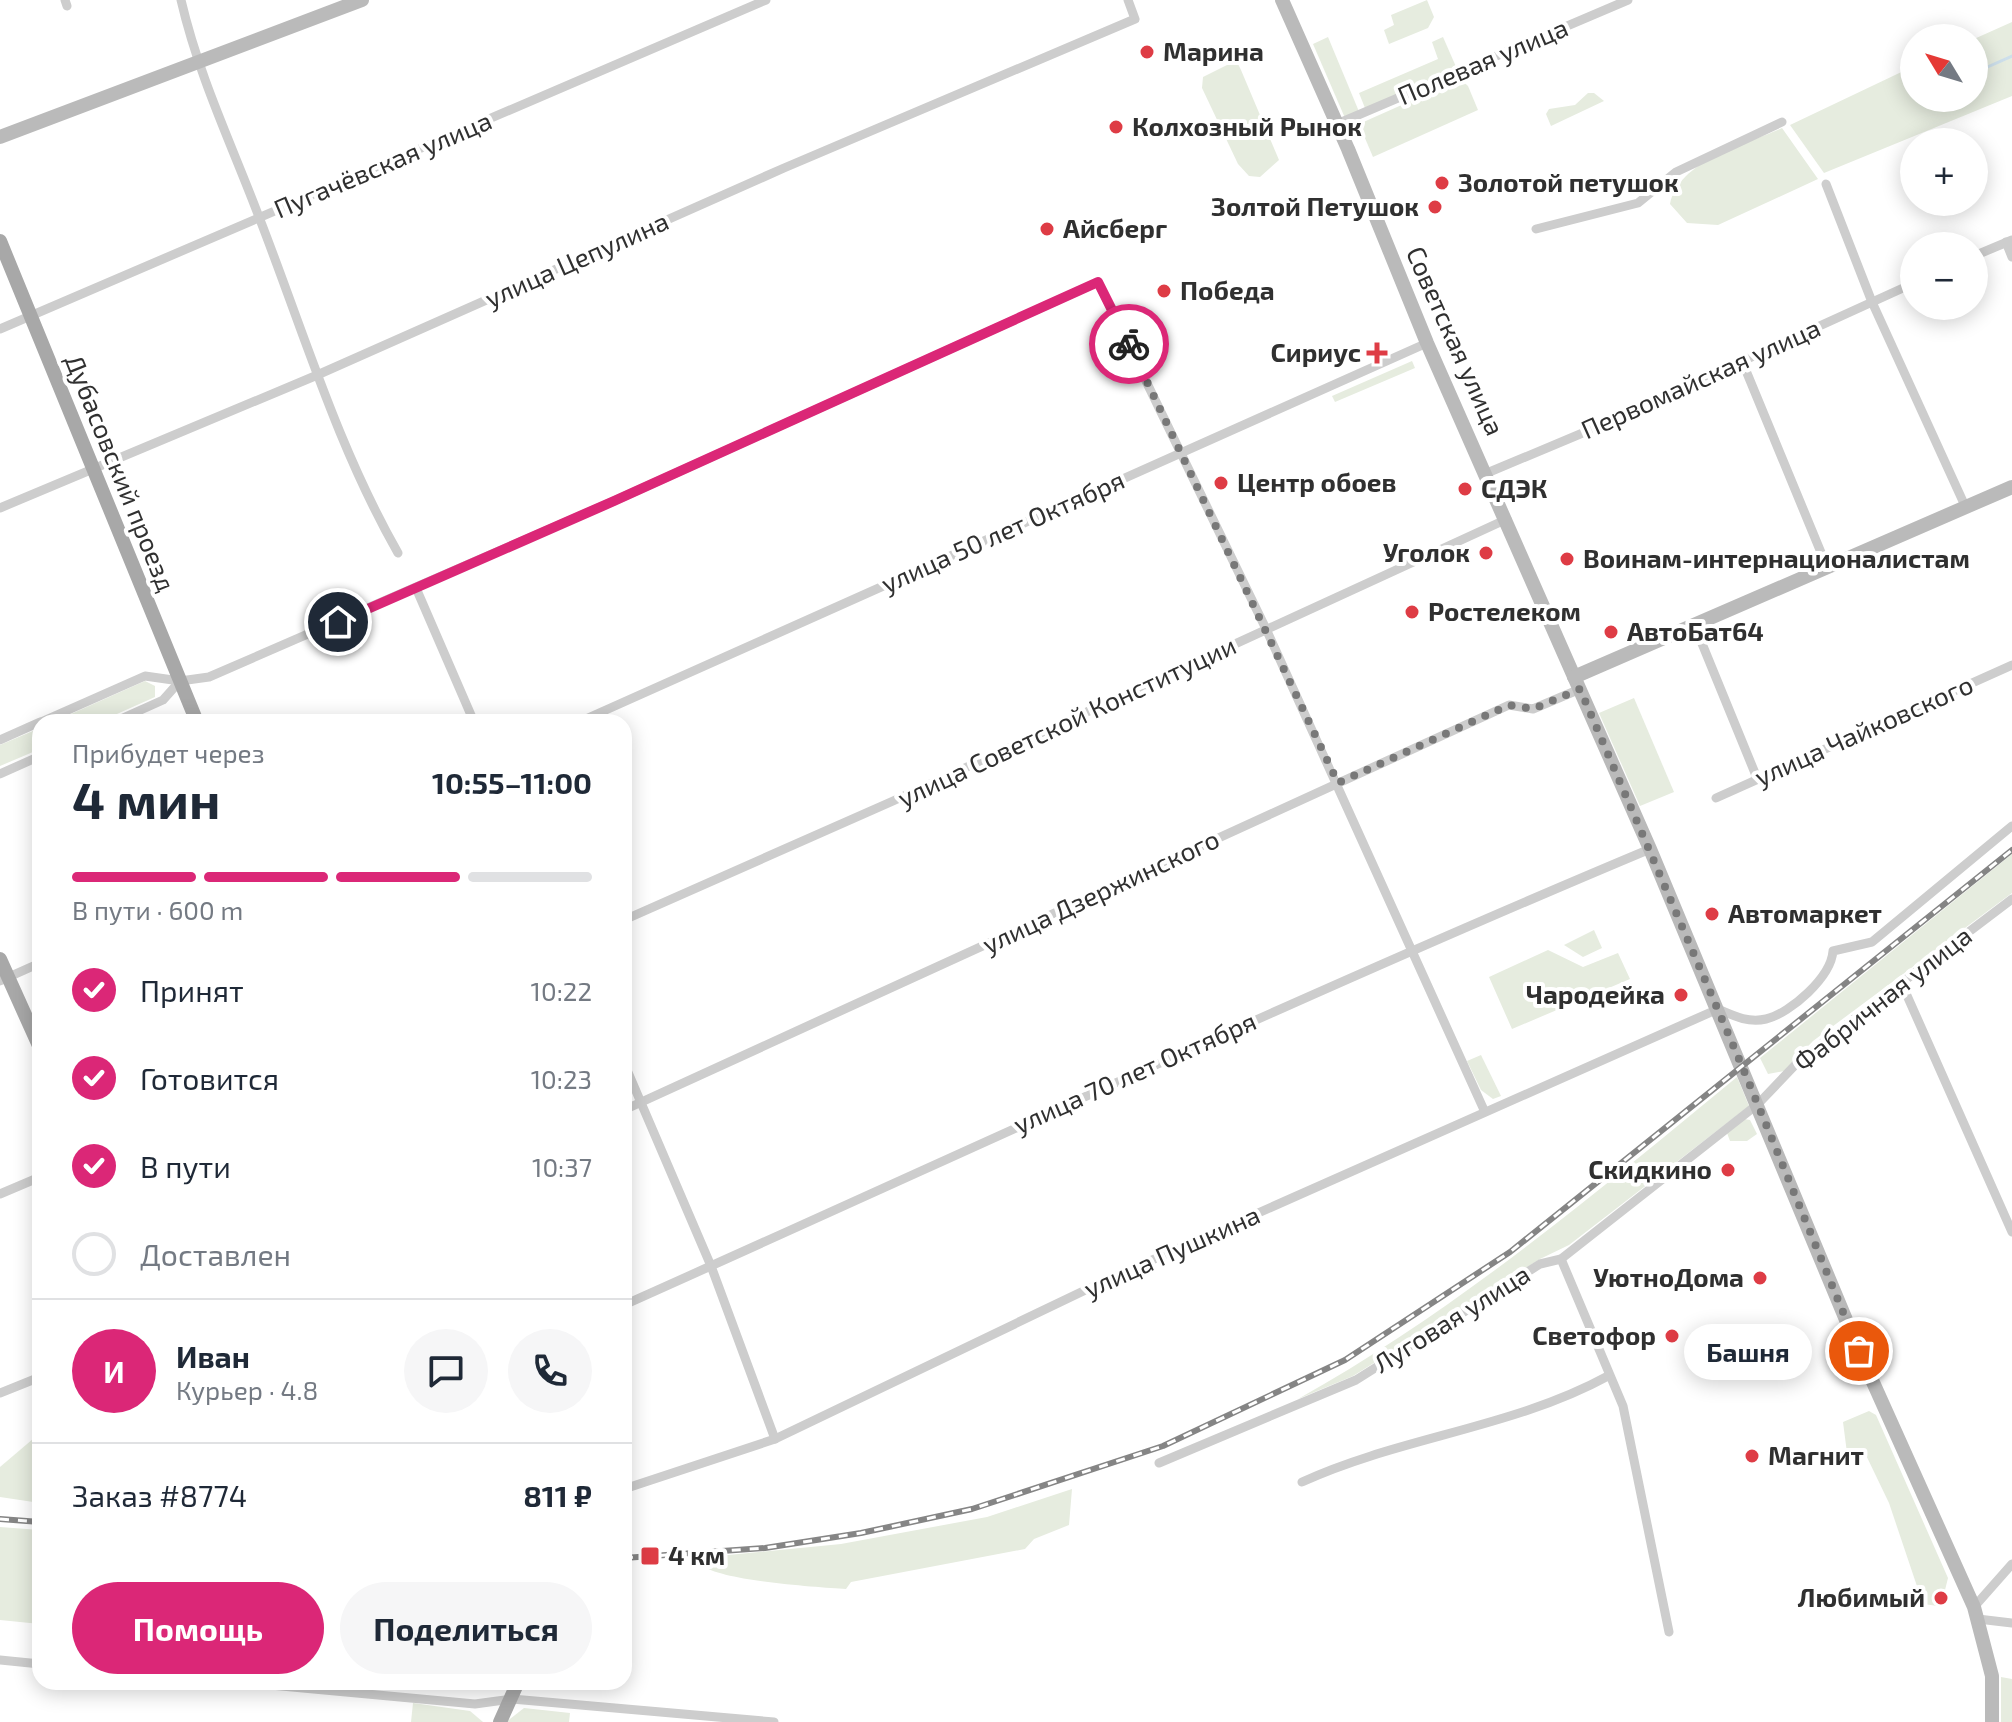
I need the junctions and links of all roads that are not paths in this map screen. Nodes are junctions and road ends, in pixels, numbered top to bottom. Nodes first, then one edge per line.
1 (181, 0) edge
2 (362, 0) edge
3 (766, 0) edge
4 (1128, 0) edge
5 (1282, 0) edge
6 (1628, 0) edge
7 (195, 61) junction
8 (1782, 122) dead end
9 (1337, 124) junction
10 (0, 137) edge
11 (1826, 184) dead end
12 (259, 217) junction
13 (1536, 229) dead end
14 (0, 241) edge
15 (2009, 241) edge
16 (1988, 250) edge
17 (2012, 257) edge
18 (1900, 289) edge
19 (1872, 302) junction
20 (29, 316) junction
21 (0, 329) edge
22 (1427, 343) junction
23 (1742, 361) junction
24 (315, 376) junction
25 (1182, 452) junction
26 (91, 468) junction
27 (1487, 473) junction
28 (2012, 487) edge
29 (0, 508) edge
30 (1966, 508) junction
31 (1507, 519) junction
32 (398, 553) dead end
33 (1827, 567) junction
34 (416, 588) junction
35 (1694, 624) junction
36 (1267, 631) junction
37 (2012, 665) edge
38 (180, 681) junction
39 (1577, 683) junction
40 (58, 714) edge
41 (132, 714) edge
42 (194, 714) edge
43 (471, 714) edge
44 (597, 714) edge
45 (32, 726) edge
46 (0, 740) edge
47 (32, 760) edge
48 (0, 774) edge
49 (1757, 778) junction
50 (1338, 783) junction
51 (1716, 798) dead end
52 (2012, 826) edge
53 (1650, 849) junction
54 (2012, 899) edge
55 (632, 916) edge
56 (1413, 949) junction
57 (0, 959) edge
58 (32, 967) edge
59 (4, 979) edge
60 (1901, 982) junction
61 (1718, 1009) junction
62 (32, 1033) edge
63 (632, 1082) edge
64 (640, 1102) junction
65 (1758, 1104) junction
66 (632, 1106) edge
67 (1484, 1110) junction
68 (32, 1180) edge
69 (0, 1194) edge
70 (2012, 1232) edge
71 (1561, 1259) junction
72 (711, 1266) junction
73 (632, 1301) edge
74 (1608, 1376) junction
75 (32, 1380) edge
76 (0, 1393) edge
77 (775, 1439) junction
78 (1159, 1463) dead end
79 (1302, 1482) dead end
80 (632, 1486) edge
81 (2012, 1564) edge
82 (1976, 1613) junction
83 (2012, 1623) edge
84 (1669, 1632) dead end
85 (0, 1660) edge
86 (32, 1663) edge
87 (324, 1690) edge
88 (515, 1690) edge
89 (512, 1699) junction
90 (761, 1721) edge
91 (500, 1722) edge
92 (774, 1722) edge
93 (1992, 1722) edge

1 - 7 street
2 - 7 main road
3 - 12 street, Пугачёвская улица
4 - 24 street, улица Цепулина
5 - 9 main road, Советская улица
6 - 9 street, Полевая улица
7 - 10 main road
7 - 12 street
8 - 13 street
9 - 22 main road, Советская улица
11 - 19 street
12 - 20 street, Пугачёвская улица
12 - 24 street
14 - 20 main road, Дубасовский проезд
15 - 16 street
15 - 17 street
18 - 19 street, Первомайская улица
19 - 23 street, Первомайская улица
19 - 30 street
20 - 21 street, Пугачёвская улица
20 - 26 main road, Дубасовский проезд
22 - 25 street, улица 50 лет Октября
22 - 27 main road, Советская улица
23 - 27 street, Первомайская улица
23 - 33 street
24 - 26 street, улица Цепулина
24 - 32 street
25 - 34 street
25 - 36 street
25 - 44 street, улица 50 лет Октября
26 - 29 street, улица Цепулина
26 - 38 main road, Дубасовский проезд
27 - 31 main road, Советская улица
28 - 30 main road
30 - 33 main road
31 - 36 street, улица Советской Конституции
31 - 39 main road, Советская улица
33 - 35 main road
34 - 38 street
34 - 43 street
35 - 39 main road
35 - 49 street
36 - 50 street
36 - 55 street, улица Советской Конституции
37 - 49 street, улица Чайковского
38 - 40 street
38 - 41 street
38 - 42 main road, Дубасовский проезд
39 - 50 street, улица Дзержинского
39 - 53 main road, Советская улица
45 - 46 street
47 - 48 street
49 - 51 street, улица Чайковского
50 - 56 street
50 - 64 street, улица Дзержинского
52 - 61 street
53 - 56 street, улица 70 лет Октября
53 - 61 main road, Советская улица
54 - 60 street, Фабричная улица
56 - 67 street
56 - 72 street, улица 70 лет Октября
57 - 59 main road
58 - 59 street
59 - 62 main road
60 - 65 street, Фабричная улица
60 - 70 street
61 - 65 main road, Советская улица
61 - 67 street, улица Пушкина
63 - 64 street
64 - 66 street, улица Дзержинского
64 - 72 street
65 - 71 street, Луговая улица
65 - 82 main road, Советская улица
67 - 77 street, улица Пушкина
68 - 69 street
71 - 74 street
71 - 78 street, Луговая улица
72 - 73 street, улица 70 лет Октября
72 - 77 street
74 - 79 street
74 - 84 street
75 - 76 street
77 - 80 street, улица Пушкина
81 - 82 street
82 - 83 street
82 - 93 main road, Советская улица
85 - 86 street
87 - 89 street
88 - 89 main road
89 - 90 street
89 - 91 main road
90 - 92 street

